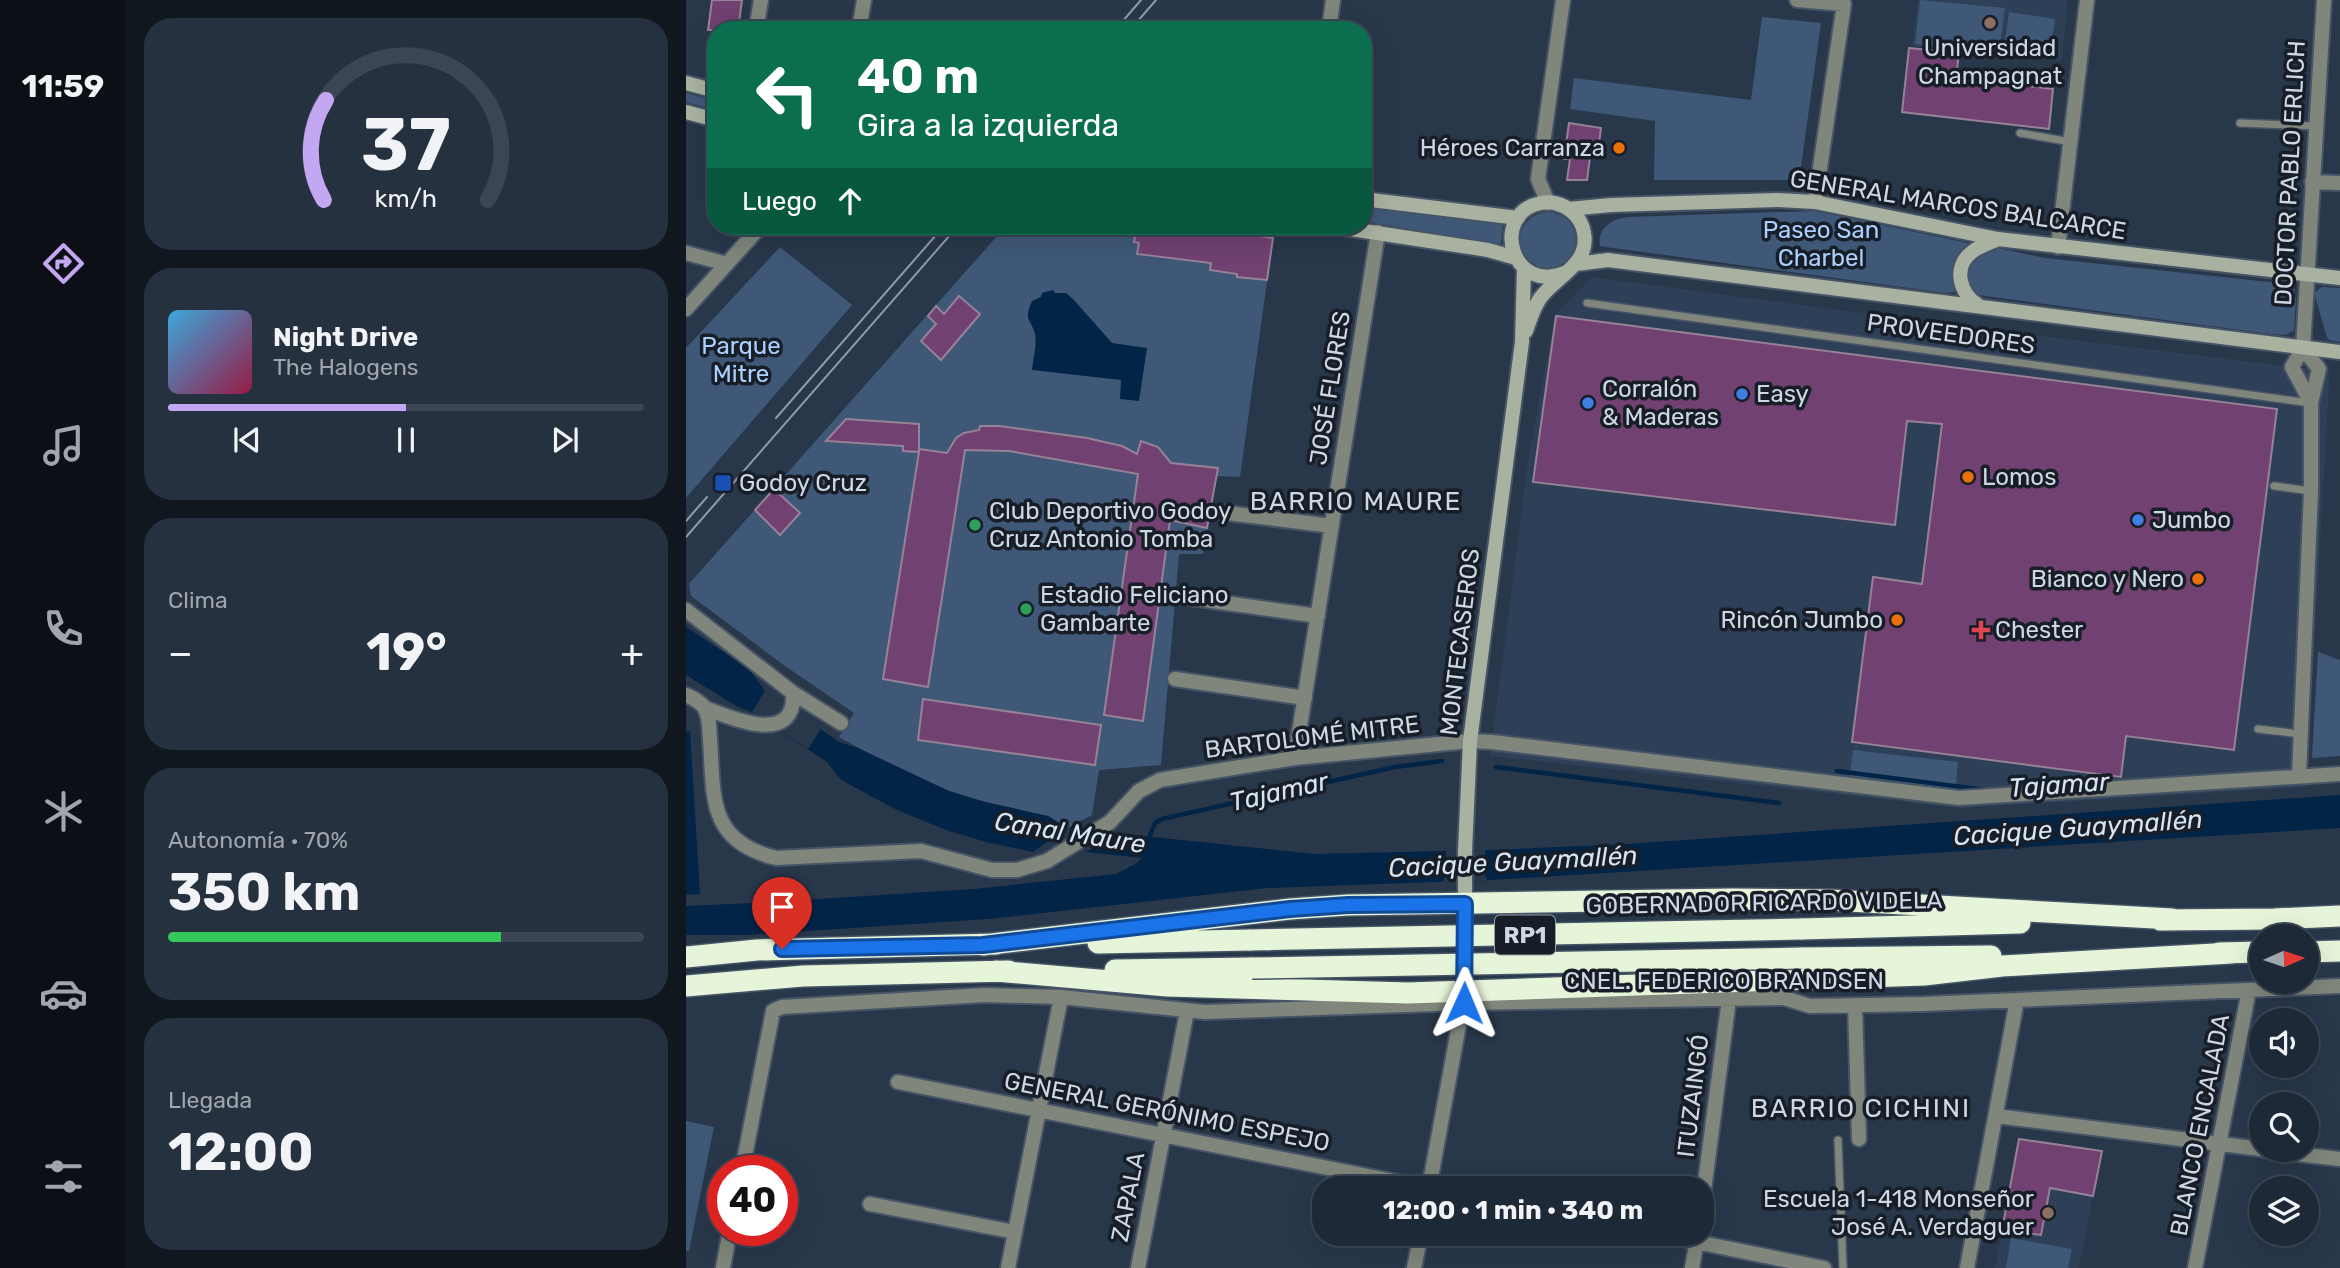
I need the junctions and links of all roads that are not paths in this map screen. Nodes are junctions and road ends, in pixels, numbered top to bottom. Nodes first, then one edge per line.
1 (761, 0) edge
2 (864, 0) edge
3 (1334, 0) edge
4 (1563, 0) edge
5 (1797, 0) edge
6 (2087, 0) edge
7 (2323, 0) edge
8 (758, 21) edge
9 (860, 21) edge
10 (1330, 21) edge
11 (686, 83) edge
12 (707, 89) edge
13 (686, 112) edge
14 (707, 118) edge
15 (2240, 123) dead end
16 (2315, 126) junction
17 (2020, 133) dead end
18 (2071, 142) junction
19 (2312, 183) junction
20 (2340, 183) edge
21 (1372, 201) edge
22 (1815, 202) junction
23 (1548, 203) junction
24 (1569, 209) junction
25 (1518, 218) junction
26 (1372, 231) edge
27 (1378, 232) junction
28 (753, 235) edge
29 (1998, 239) junction
30 (2058, 247) junction
31 (686, 253) edge
32 (1520, 263) junction
33 (726, 264) junction
34 (1572, 268) junction
35 (2306, 275) junction
36 (2340, 278) edge
37 (1587, 303) dead end
38 (1979, 306) junction
39 (686, 309) edge
40 (1522, 342) junction
41 (2304, 348) junction
42 (2340, 352) edge
43 (2311, 403) junction
44 (2274, 486) dead end
45 (2311, 491) junction
46 (1219, 512) dead end
47 (1332, 526) junction
48 (1176, 596) dead end
49 (686, 610) edge
50 (1318, 616) junction
51 (1175, 679) dead end
52 (793, 694) junction
53 (686, 695) edge
54 (1304, 698) junction
55 (705, 708) junction
56 (841, 723) dead end
57 (2258, 729) dead end
58 (2301, 734) junction
59 (1470, 741) junction
60 (1295, 758) junction
61 (2340, 774) edge
62 (2299, 776) junction
63 (1465, 904) junction
64 (2340, 911) edge
65 (2340, 916) edge
66 (2172, 919) junction
67 (2274, 919) junction
68 (983, 945) junction
69 (2340, 951) edge
70 (2249, 952) edge
71 (2319, 952) edge
72 (2232, 953) junction
73 (686, 957) edge
74 (996, 971) junction
75 (686, 986) edge
76 (2340, 986) edge
77 (2319, 987) edge
78 (2249, 990) joint
79 (1061, 997) junction
80 (1465, 998) junction
81 (1729, 999) junction
82 (2017, 1000) junction
83 (1855, 1005) junction
84 (1188, 1011) junction
85 (898, 1082) dead end
86 (1039, 1110) junction
87 (1996, 1116) junction
88 (1163, 1134) junction
89 (1859, 1139) dead end
90 (1838, 1140) dead end
91 (2219, 1144) junction
92 (2249, 1148) edge
93 (745, 1155) edge
94 (2319, 1157) edge
95 (2340, 1159) edge
96 (1369, 1176) edge
97 (1430, 1176) edge
98 (1706, 1176) edge
99 (870, 1204) dead end
100 (1015, 1232) junction
101 (1714, 1242) edge
102 (727, 1246) edge
103 (1418, 1246) edge
104 (1696, 1246) edge
105 (723, 1268) edge
106 (1008, 1268) edge
107 (1138, 1268) edge
108 (1414, 1268) edge
109 (1692, 1268) edge
110 (1824, 1268) edge
111 (1843, 1268) edge
112 (1967, 1268) edge
113 (2196, 1268) edge

1 - 8 street
2 - 9 street
3 - 10 street
4 - 23 street
5 - 22 street
6 - 18 street
7 - 16 street, DOCTOR PABLO ERLICH
11 - 12 main road
13 - 14 main road
15 - 16 lane
16 - 19 street, DOCTOR PABLO ERLICH
17 - 18 lane
18 - 30 street
19 - 20 street
19 - 35 street, DOCTOR PABLO ERLICH
21 - 25 main road
22 - 24 main road, GENERAL MARCOS BALCARCE
22 - 29 main road, GENERAL MARCOS BALCARCE
23 - 24 main road
23 - 25 main road
24 - 34 main road
25 - 32 main road
26 - 27 main road
27 - 32 main road
27 - 47 street, JOSÉ FLORES
28 - 33 street
29 - 30 main road, GENERAL MARCOS BALCARCE
29 - 38 main road
30 - 35 main road, GENERAL MARCOS BALCARCE
31 - 33 street
32 - 34 main road
32 - 40 main road, MONTECASEROS
33 - 39 street
34 - 38 main road
34 - 40 main road, MONTECASEROS
35 - 36 main road, GENERAL MARCOS BALCARCE
35 - 41 street, DOCTOR PABLO ERLICH
37 - 43 lane, PROVEEDORES
38 - 41 main road
40 - 59 main road, MONTECASEROS
41 - 42 main road
41 - 43 street
41 - 43 street
43 - 45 street
44 - 45 lane
45 - 58 street
46 - 47 street
47 - 50 street, JOSÉ FLORES
48 - 50 street
49 - 52 street
50 - 54 street, JOSÉ FLORES
51 - 54 street
52 - 55 street
52 - 56 street
53 - 55 street
54 - 60 street, JOSÉ FLORES
55 - 60 street, BARTOLOMÉ MITRE
57 - 58 lane
58 - 62 street
59 - 60 street, BARTOLOMÉ MITRE
59 - 62 street, BARTOLOMÉ MITRE
59 - 63 main road, MONTECASEROS
61 - 62 street, BARTOLOMÉ MITRE
63 - 66 highway
63 - 68 highway
63 - 80 main road, MONTECASEROS
64 - 67 highway
65 - 67 highway, GOBERNADOR RICARDO VIDELA / RP1
66 - 67 highway, GOBERNADOR RICARDO VIDELA / RP1
66 - 68 highway, GOBERNADOR RICARDO VIDELA / RP1, bridge
68 - 73 highway, GOBERNADOR RICARDO VIDELA / RP1
69 - 71 highway
70 - 72 highway, RP1
72 - 74 highway, RP1, bridge
72 - 80 highway
74 - 75 highway, RP1
74 - 80 highway
76 - 77 street, CNEL. FEDERICO BRANDSEN
78 - 82 street, CNEL. FEDERICO BRANDSEN
78 - 91 street, BLANCO ENCALADA
79 - 84 street, CNEL. FEDERICO BRANDSEN
79 - 86 street
79 - 93 street, CNEL. FEDERICO BRANDSEN
80 - 81 street, CNEL. FEDERICO BRANDSEN
80 - 84 street, CNEL. FEDERICO BRANDSEN
80 - 97 street
81 - 83 street, CNEL. FEDERICO BRANDSEN
81 - 98 street, ITUZAINGÓ
82 - 83 street, CNEL. FEDERICO BRANDSEN
82 - 87 street
83 - 89 street
84 - 88 street, ZAPALA
85 - 86 street, GENERAL GERÓNIMO ESPEJO
86 - 88 street, GENERAL GERÓNIMO ESPEJO
86 - 100 street
87 - 91 street
87 - 112 street
88 - 96 street, GENERAL GERÓNIMO ESPEJO
88 - 107 street, ZAPALA
90 - 111 lane
91 - 92 street
91 - 113 street, BLANCO ENCALADA
94 - 95 street
99 - 100 street
100 - 106 street
101 - 110 street
102 - 105 street
103 - 108 street
104 - 109 street

